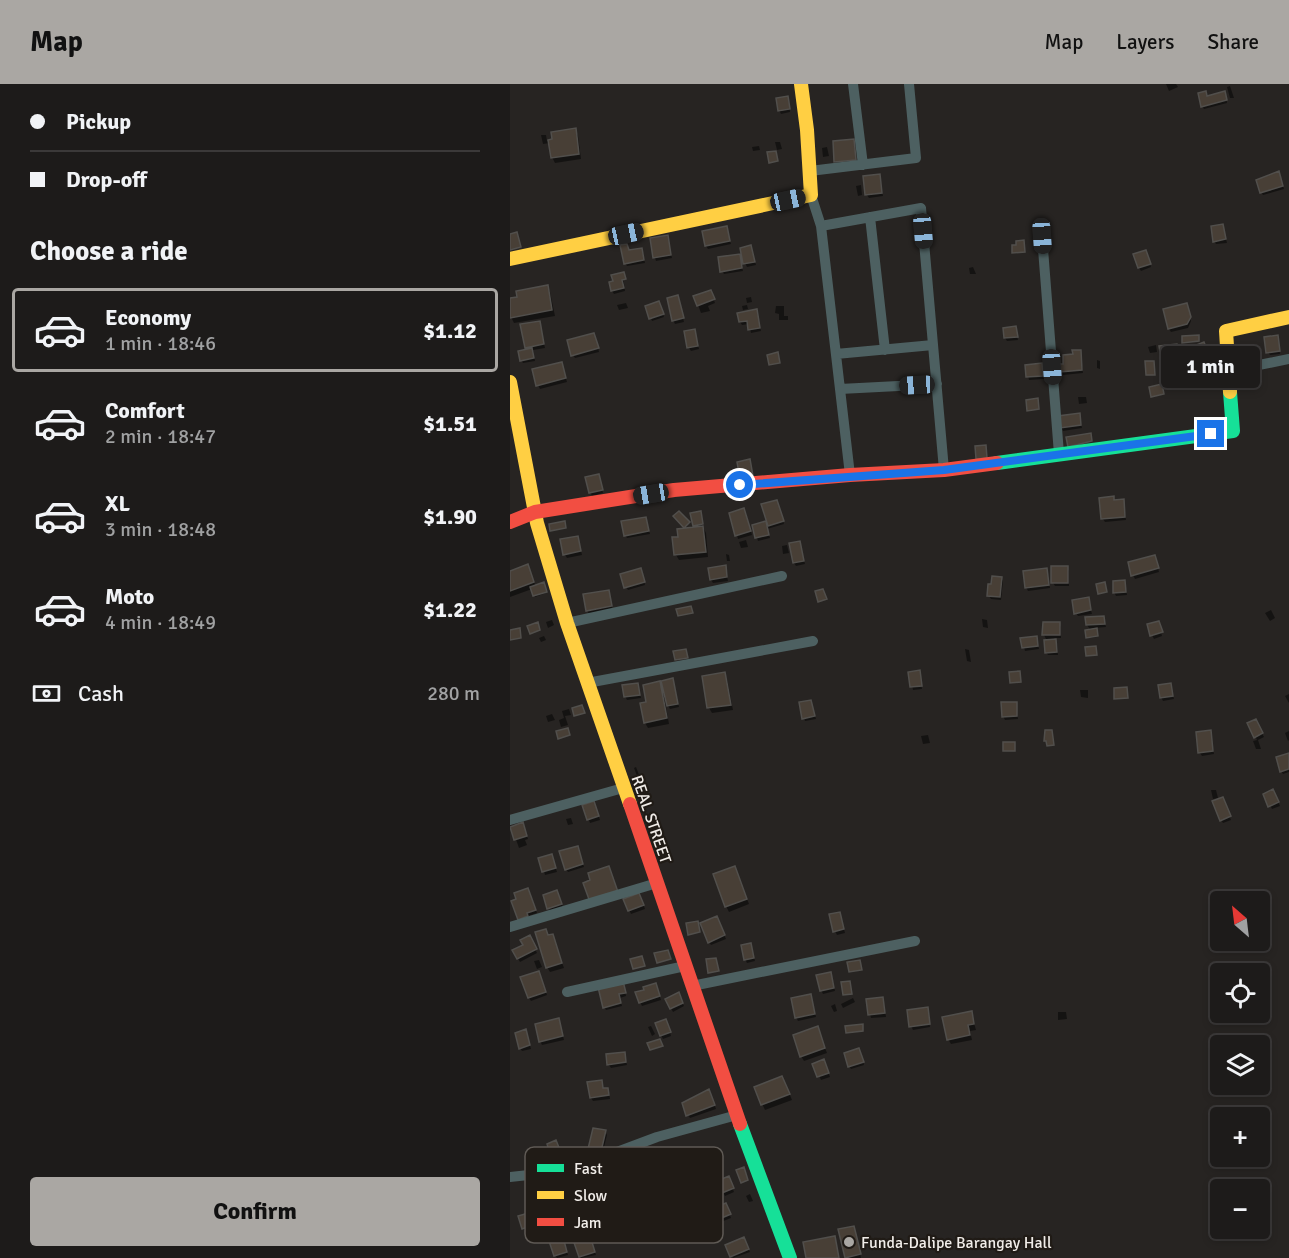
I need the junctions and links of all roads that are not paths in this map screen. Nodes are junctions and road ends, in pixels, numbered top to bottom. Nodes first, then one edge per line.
1 (801, 84) edge
2 (853, 84) edge
3 (909, 84) edge
4 (863, 165) junction
5 (810, 171) junction
6 (811, 195) junction
7 (870, 217) junction
8 (821, 226) junction
9 (1042, 236) dead end
10 (510, 259) edge
11 (1289, 317) edge
12 (933, 345) junction
13 (885, 350) junction
14 (836, 354) junction
15 (1289, 358) edge
16 (1228, 371) junction
17 (510, 382) edge
18 (937, 384) junction
19 (840, 389) junction
20 (1059, 454) junction
21 (944, 470) junction
22 (850, 475) junction
23 (535, 512) junction
24 (510, 522) edge
25 (782, 576) dead end
26 (567, 623) junction
27 (813, 641) dead end
28 (587, 683) junction
29 (623, 788) junction
30 (510, 820) edge
31 (657, 883) junction
32 (510, 927) edge
33 (915, 941) dead end
34 (686, 966) junction
35 (692, 986) junction
36 (567, 992) dead end
37 (737, 1115) junction
38 (630, 1147) edge
39 (525, 1175) edge
40 (510, 1177) edge
41 (790, 1258) edge

1 - 5 street
2 - 4 street
3 - 4 street
4 - 5 street
5 - 6 street
6 - 8 street
6 - 10 street
7 - 8 street
7 - 12 street
7 - 13 street
8 - 14 street
9 - 20 street
11 - 16 street
12 - 13 street
12 - 18 street
13 - 14 street
14 - 19 street
15 - 16 street
16 - 20 street
17 - 23 street, REAL STREET
18 - 19 street
18 - 21 street
19 - 22 street
20 - 21 street
21 - 22 street
22 - 23 street
23 - 24 street
23 - 26 street, REAL STREET
25 - 26 street
26 - 28 street, REAL STREET
27 - 28 street
28 - 29 street, REAL STREET
29 - 30 street
29 - 31 street, REAL STREET
31 - 32 street
31 - 34 street, REAL STREET
33 - 35 street
34 - 35 street, REAL STREET
34 - 36 street
35 - 37 street, REAL STREET
37 - 38 street
37 - 41 street, REAL STREET
39 - 40 street

